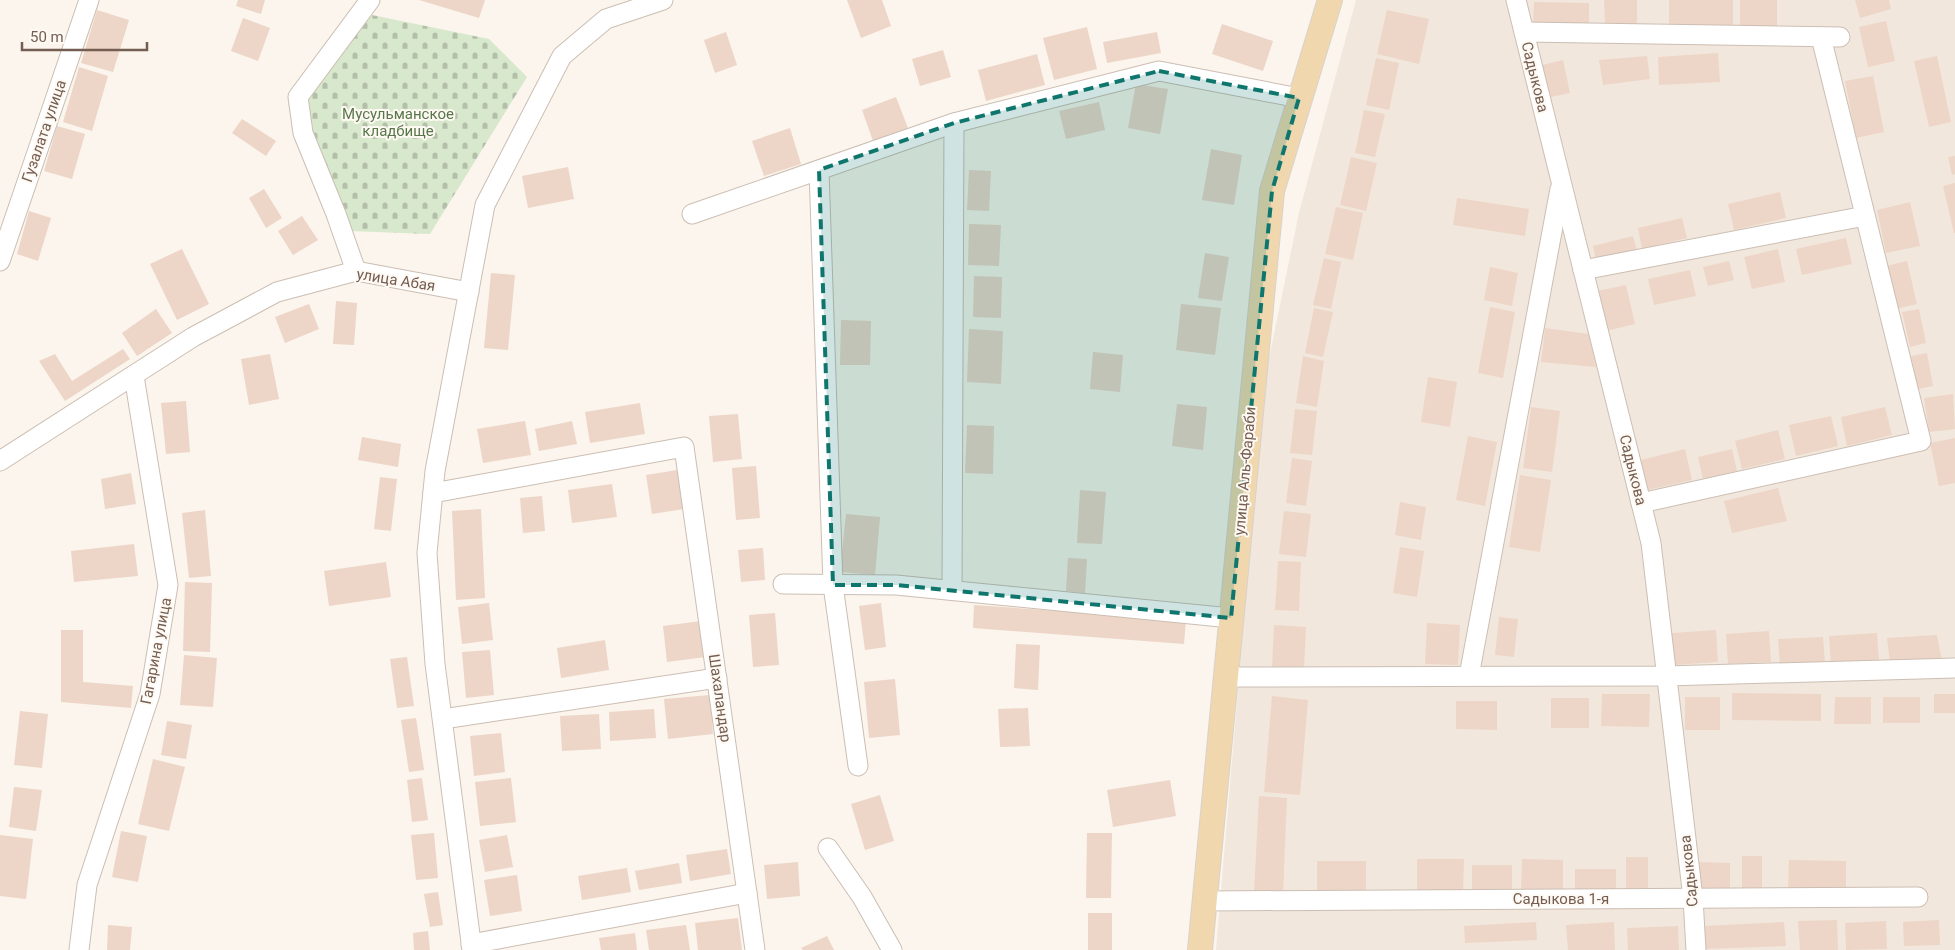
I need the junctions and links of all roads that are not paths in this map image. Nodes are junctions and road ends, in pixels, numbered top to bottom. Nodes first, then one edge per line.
1 (89, 0) edge
2 (370, 0) edge
3 (662, 0) edge
4 (1330, 0) edge
5 (1516, 0) edge
6 (1524, 32) junction
7 (1821, 37) junction
8 (1840, 37) dead end
9 (1299, 98) junction
10 (954, 123) junction
11 (818, 170) junction
12 (1562, 182) junction
13 (692, 214) dead end
14 (1865, 216) junction
15 (0, 261) edge
16 (1583, 270) junction
17 (356, 271) junction
18 (469, 292) junction
19 (134, 376) junction
20 (0, 461) edge
21 (433, 493) junction
22 (1641, 503) junction
23 (783, 584) dead end
24 (833, 585) junction
25 (952, 590) junction
26 (1231, 618) junction
27 (1955, 668) edge
28 (1225, 676) junction
29 (1469, 676) junction
30 (1666, 676) junction
31 (717, 678) junction
32 (443, 719) junction
33 (858, 766) dead end
34 (828, 848) dead end
35 (747, 893) junction
36 (1918, 897) dead end
37 (1692, 898) junction
38 (1204, 901) junction
39 (472, 947) edge
40 (79, 950) edge
41 (755, 950) edge
42 (892, 950) edge
43 (1200, 950) edge
44 (1696, 950) edge

1 - 15 street, Гузалата улица
2 - 17 street
3 - 18 street
4 - 9 main road, улица Аль-Фараби
5 - 6 street, Садыкова
6 - 7 street
6 - 12 street, Садыкова
7 - 8 street
7 - 14 street
9 - 10 street
9 - 26 main road, улица Аль-Фараби
10 - 11 street
10 - 25 street
11 - 13 street
11 - 24 street
12 - 16 street, Садыкова
12 - 29 street
14 - 16 street
14 - 22 street
16 - 22 street, Садыкова
17 - 18 street, улица Абая
17 - 19 street, улица Абая
18 - 21 street
19 - 20 street, улица Абая
19 - 40 street, Гагарина улица
21 - 31 street, Шахаландар
21 - 32 street
22 - 30 street, Садыкова
23 - 24 street
24 - 25 street
24 - 33 street
25 - 26 street
26 - 28 main road, улица Аль-Фараби
27 - 30 street
28 - 29 street
28 - 38 main road, улица Аль-Фараби
29 - 30 street
30 - 37 street, Садыкова
31 - 32 street
31 - 35 street, Шахаландар
32 - 39 street
34 - 42 street
35 - 39 street
35 - 41 street, Шахаландар
36 - 37 street, Садыкова 1-я
37 - 38 street, Садыкова 1-я
37 - 44 street, Садыкова
38 - 43 main road, улица Аль-Фараби

